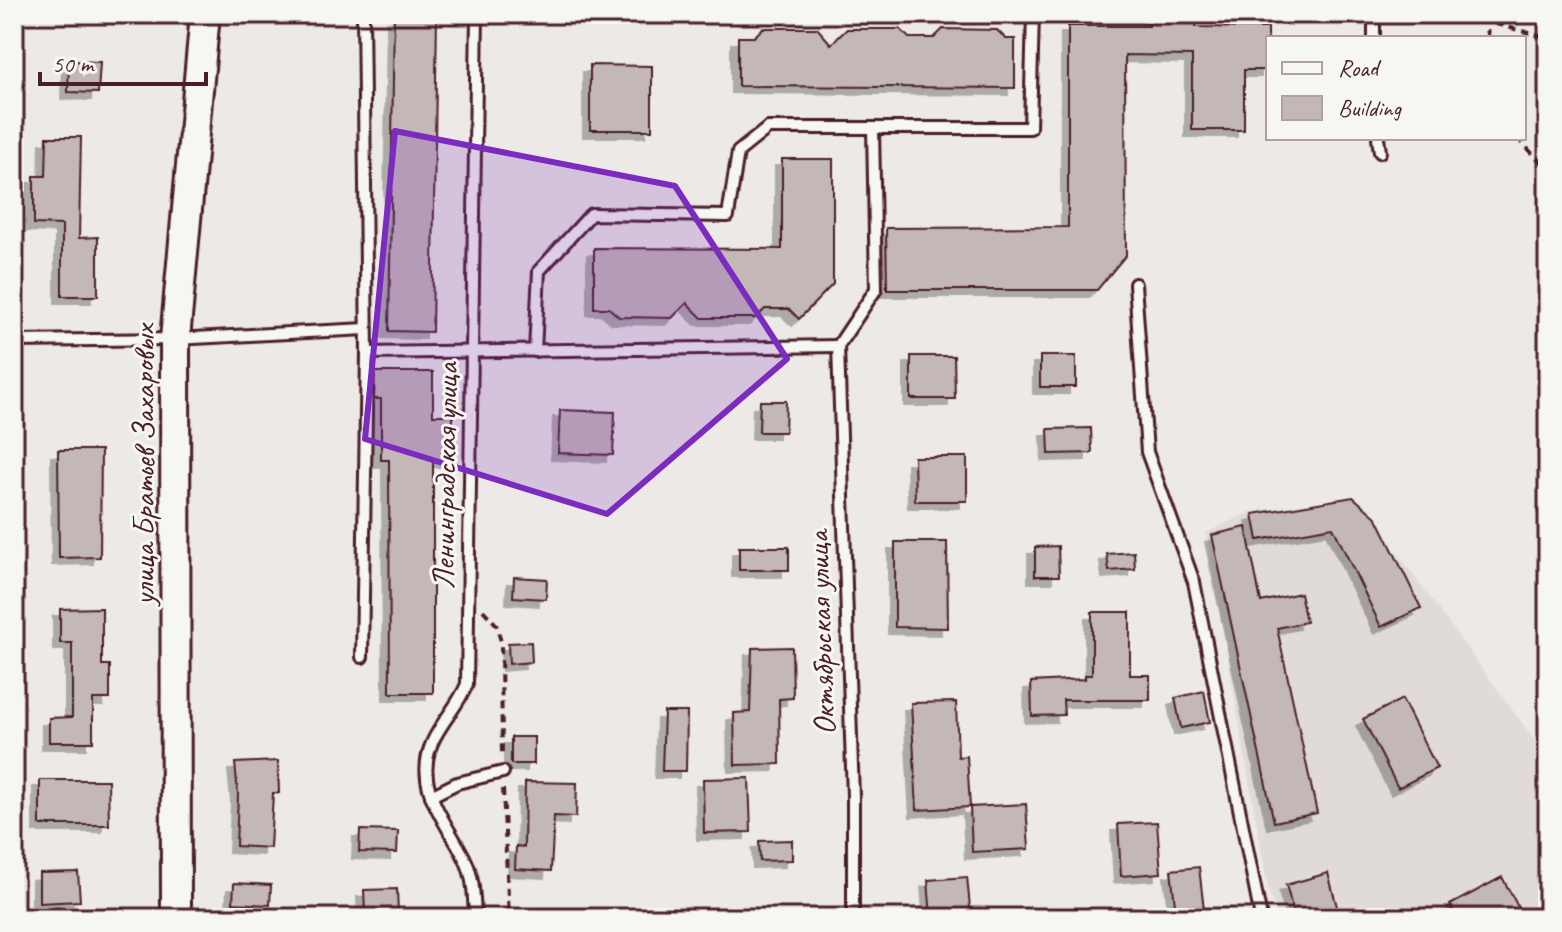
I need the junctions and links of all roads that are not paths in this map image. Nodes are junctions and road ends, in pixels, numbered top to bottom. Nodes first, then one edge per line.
1 (205, 14) edge
2 (363, 14) edge
3 (477, 14) edge
4 (1033, 14) edge
5 (1374, 14) edge
6 (1374, 36) edge
7 (1548, 58) edge
8 (1548, 64) edge
9 (873, 128) junction
10 (1378, 140) edge
11 (1380, 152) dead end
12 (1135, 284) dead end
13 (366, 329) junction
14 (175, 339) junction
15 (14, 341) edge
16 (838, 346) junction
17 (535, 351) junction
18 (473, 352) junction
19 (367, 353) junction
20 (362, 657) dead end
21 (503, 772) road end
22 (431, 796) junction
23 (176, 918) edge
24 (475, 918) edge
25 (853, 918) edge
26 (1261, 918) edge

1 - 14 main road, улица Братьев Захаровых
2 - 13 lane
3 - 18 lane, Ленинградская улица
4 - 9 lane
5 - 6 lane
7 - 8 lane
9 - 16 lane
9 - 17 lane
10 - 11 lane
12 - 26 lane
13 - 14 lane
13 - 19 lane
14 - 15 lane
14 - 23 main road, улица Братьев Захаровых
16 - 17 lane
16 - 25 lane, Октябрьская улица
17 - 18 lane
18 - 19 lane
18 - 22 lane, Ленинградская улица
19 - 20 lane
21 - 22 lane
22 - 24 lane, Ленинградская улица

